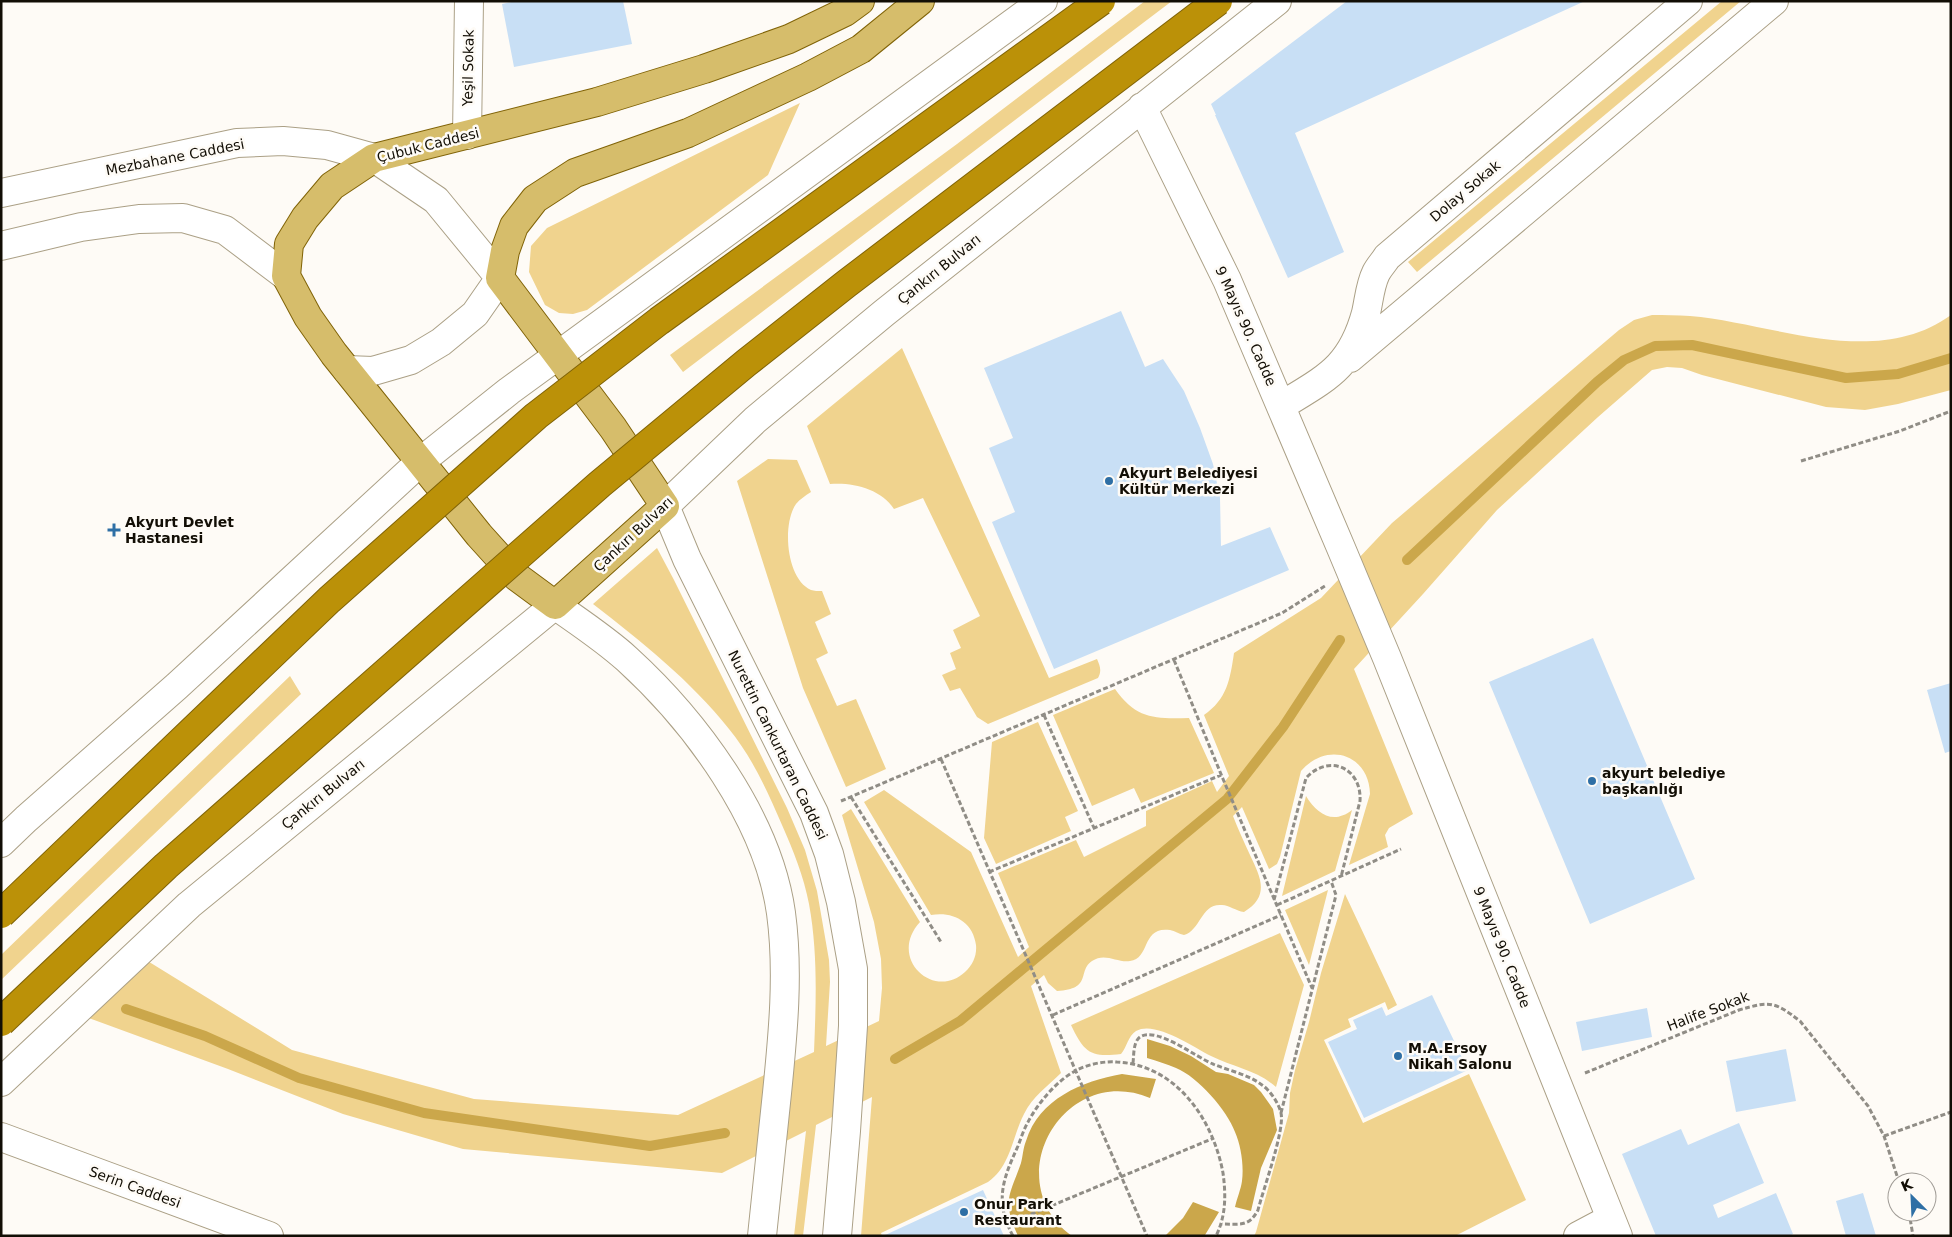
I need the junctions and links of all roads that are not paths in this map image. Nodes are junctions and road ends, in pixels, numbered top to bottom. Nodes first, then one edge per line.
1 (469, 1) edge
2 (860, 1) edge
3 (920, 1) edge
4 (1043, 1) edge
5 (1101, 1) edge
6 (1218, 1) edge
7 (1278, 1) edge
8 (1688, 1) edge
9 (1774, 1) edge
10 (1142, 108) junction
11 (467, 136) junction
12 (374, 158) junction
13 (1, 193) edge
14 (1, 246) edge
15 (286, 276) junction
16 (500, 278) junction
17 (559, 355) junction
18 (1340, 367) junction
19 (347, 370) junction
20 (1281, 406) junction
21 (420, 462) junction
22 (665, 506) junction
23 (555, 605) junction
24 (1, 843) edge
25 (1, 914) edge
26 (1, 1022) edge
27 (1, 1082) edge
28 (1, 1137) edge
29 (1614, 1227) edge
30 (269, 1236) edge
31 (762, 1236) edge
32 (837, 1236) edge
33 (1578, 1236) edge

1 - 11 street, Yeşil Sokak
2 - 11 main road, Çubuk Caddesi
3 - 16 main road
4 - 17 street
5 - 25 highway, bridge
6 - 26 highway, bridge
7 - 10 street, Çankırı Bulvarı
8 - 18 street, Dolay Sokak
9 - 18 street
10 - 20 street, 9 Mayıs 90. Cadde
10 - 22 street, Çankırı Bulvarı
11 - 12 main road, Çubuk Caddesi
12 - 13 street, Mezbahane Caddesi
12 - 15 main road, Çubuk Caddesi
12 - 16 street, Mezbahane Caddesi
14 - 15 street
15 - 19 main road
16 - 17 main road
16 - 19 street
17 - 21 street
17 - 22 main road
18 - 20 street, Dolay Sokak
19 - 21 main road
20 - 29 street, 9 Mayıs 90. Cadde
21 - 23 main road
21 - 24 street
22 - 23 main road, Çankırı Bulvarı
22 - 32 street, Nurettin Cankurtaran Caddesi
23 - 27 street, Çankırı Bulvarı
23 - 31 street
28 - 30 street, Serin Caddesi
29 - 33 street

